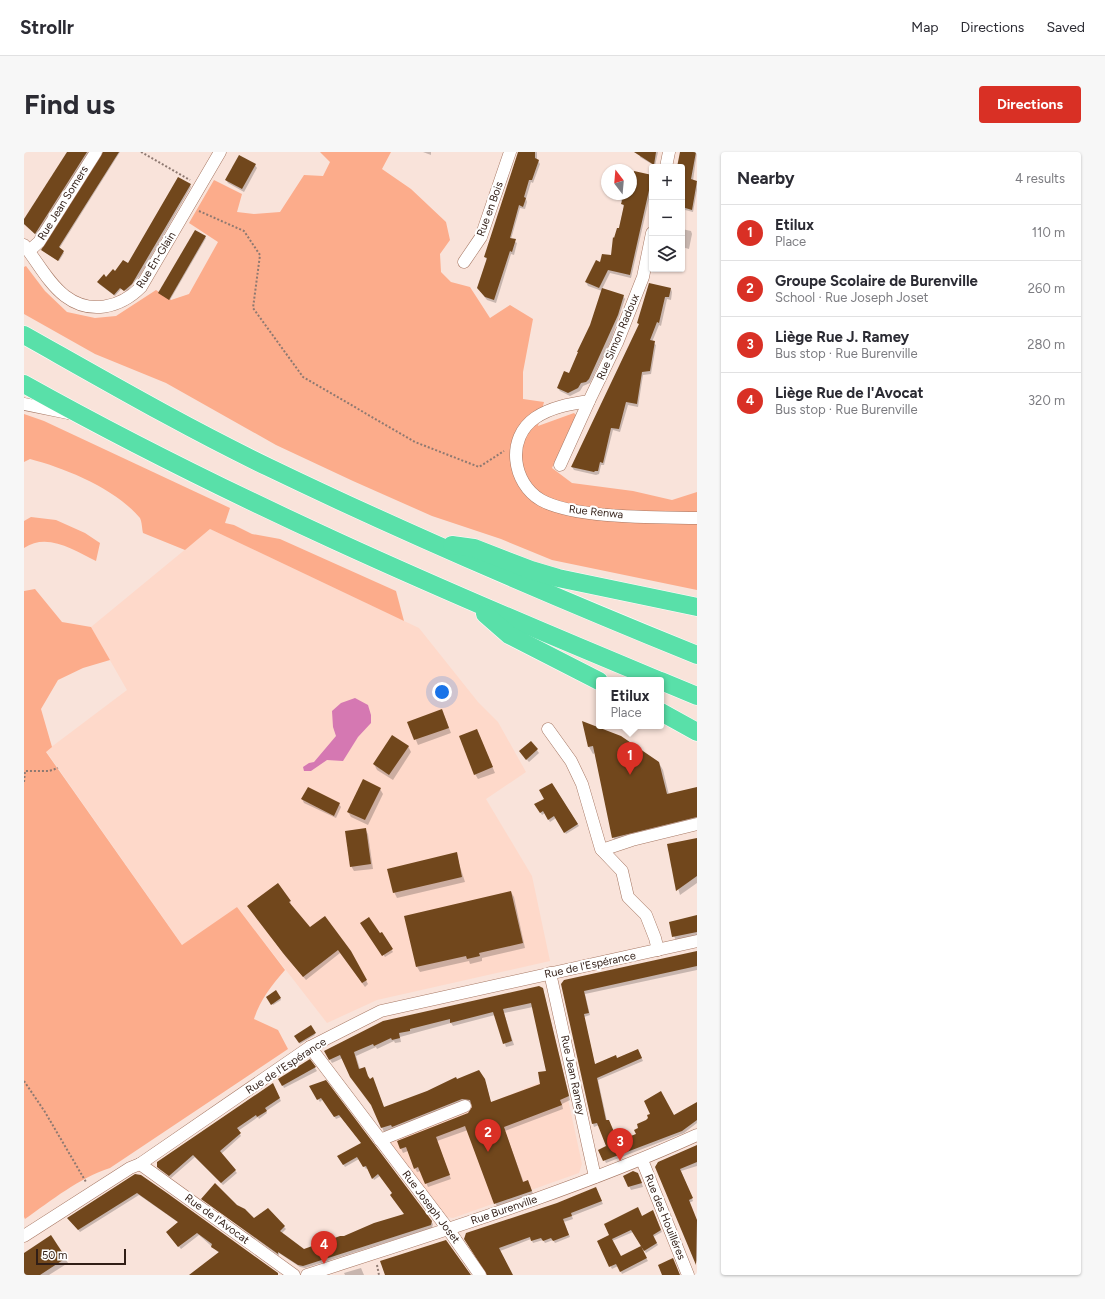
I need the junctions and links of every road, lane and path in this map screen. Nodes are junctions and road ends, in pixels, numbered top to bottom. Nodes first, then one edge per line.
1 (96, 152) edge
2 (141, 152) edge
3 (220, 152) edge
4 (510, 152) edge
5 (669, 152) edge
6 (667, 164) edge
7 (184, 177) dead end
8 (188, 207) junction
9 (651, 236) edge
10 (26, 248) edge
11 (464, 262) dead end
12 (24, 334) edge
13 (24, 384) edge
14 (589, 401) junction
15 (24, 404) edge
16 (81, 416) junction
17 (517, 442) junction
18 (560, 465) dead end
19 (697, 518) edge
20 (430, 542) junction
21 (473, 603) junction
22 (697, 607) edge
23 (697, 655) edge
24 (650, 677) edge
25 (596, 679) edge
26 (664, 683) edge
27 (697, 696) edge
28 (664, 714) edge
29 (548, 729) dead end
30 (697, 732) edge
31 (58, 768) dead end
32 (24, 782) edge
33 (697, 824) edge
34 (602, 850) junction
35 (697, 941) edge
36 (658, 950) junction
37 (550, 973) junction
38 (310, 1048) junction
39 (24, 1081) edge
40 (464, 1106) dead end
41 (697, 1135) edge
42 (380, 1140) junction
43 (642, 1160) junction
44 (140, 1164) junction
45 (595, 1177) junction
46 (92, 1192) junction
47 (448, 1229) junction
48 (24, 1236) edge
49 (294, 1275) edge
50 (307, 1275) edge
51 (480, 1275) edge
52 (688, 1275) edge

1 - 10 street, Rue Jean Somers
2 - 7 path
3 - 8 street, Rue En-Glain
4 - 11 street, Rue en Bois
5 - 6 street
8 - 10 street, Rue En-Glain
8 - 17 path
9 - 14 street, Rue Simon Radoux
12 - 20 highway
13 - 16 highway
14 - 17 street
14 - 18 street, Rue Simon Radoux
15 - 16 street
16 - 21 highway
17 - 19 street, Rue Renwa
20 - 22 highway
20 - 23 highway
21 - 24 highway
21 - 25 highway
26 - 27 highway
28 - 30 highway
29 - 34 street
31 - 32 path
33 - 34 street
34 - 36 street
35 - 36 street, Rue de l'Espérance
36 - 37 street, Rue de l'Espérance
37 - 38 street, Rue de l'Espérance
37 - 45 street, Rue Jean Ramey
38 - 42 street, Rue Joseph Joset
38 - 44 street, Rue de l'Espérance
39 - 46 path
40 - 42 street
41 - 43 street, Rue Burenville
42 - 47 street, Rue Joseph Joset
43 - 45 street, Rue Burenville
43 - 52 street, Rue des Houilléres
44 - 46 street, Rue de l'Espérance
44 - 49 street, Rue de l'Avocat
45 - 47 street, Rue Burenville
46 - 48 street, Rue de l'Espérance
47 - 50 street, Rue Burenville
47 - 51 street, Rue Joseph Joset

